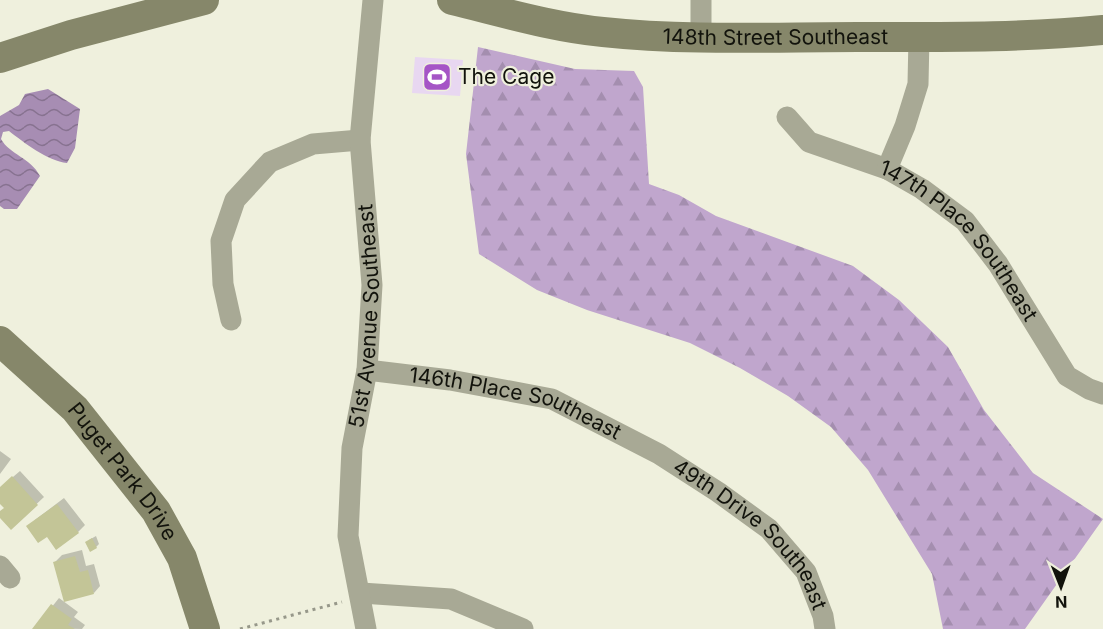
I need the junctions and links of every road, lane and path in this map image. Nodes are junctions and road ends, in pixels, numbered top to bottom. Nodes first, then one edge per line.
1 (204, 0) edge
2 (373, 0) edge
3 (452, 0) edge
4 (702, 0) edge
5 (146, 7) edge
6 (1103, 30) edge
7 (701, 37) junction
8 (919, 37) junction
9 (0, 58) edge
10 (787, 117) dead end
11 (360, 140) junction
12 (887, 169) junction
13 (231, 320) dead end
14 (0, 341) edge
15 (367, 370) junction
16 (1103, 394) edge
17 (659, 454) joint
18 (361, 595) junction
19 (205, 629) edge
20 (240, 629) edge
21 (366, 629) edge
22 (523, 629) edge
23 (825, 629) edge

1 - 5 street
2 - 11 street, 51st Avenue Southeast
3 - 7 street, 148th Street Southeast
4 - 7 street
5 - 9 street
6 - 8 street, 148th Street Southeast
7 - 8 street, 148th Street Southeast
8 - 12 street
10 - 12 street, 147th Place Southeast
11 - 13 street
11 - 15 street, 51st Avenue Southeast
12 - 16 street, 147th Place Southeast
14 - 19 street, Puget Park Drive
15 - 17 street, 146th Place Southeast
15 - 18 street, 51st Avenue Southeast
17 - 23 street, 49th Drive Southeast
18 - 20 path
18 - 21 street, 51st Avenue Southeast
18 - 22 street

